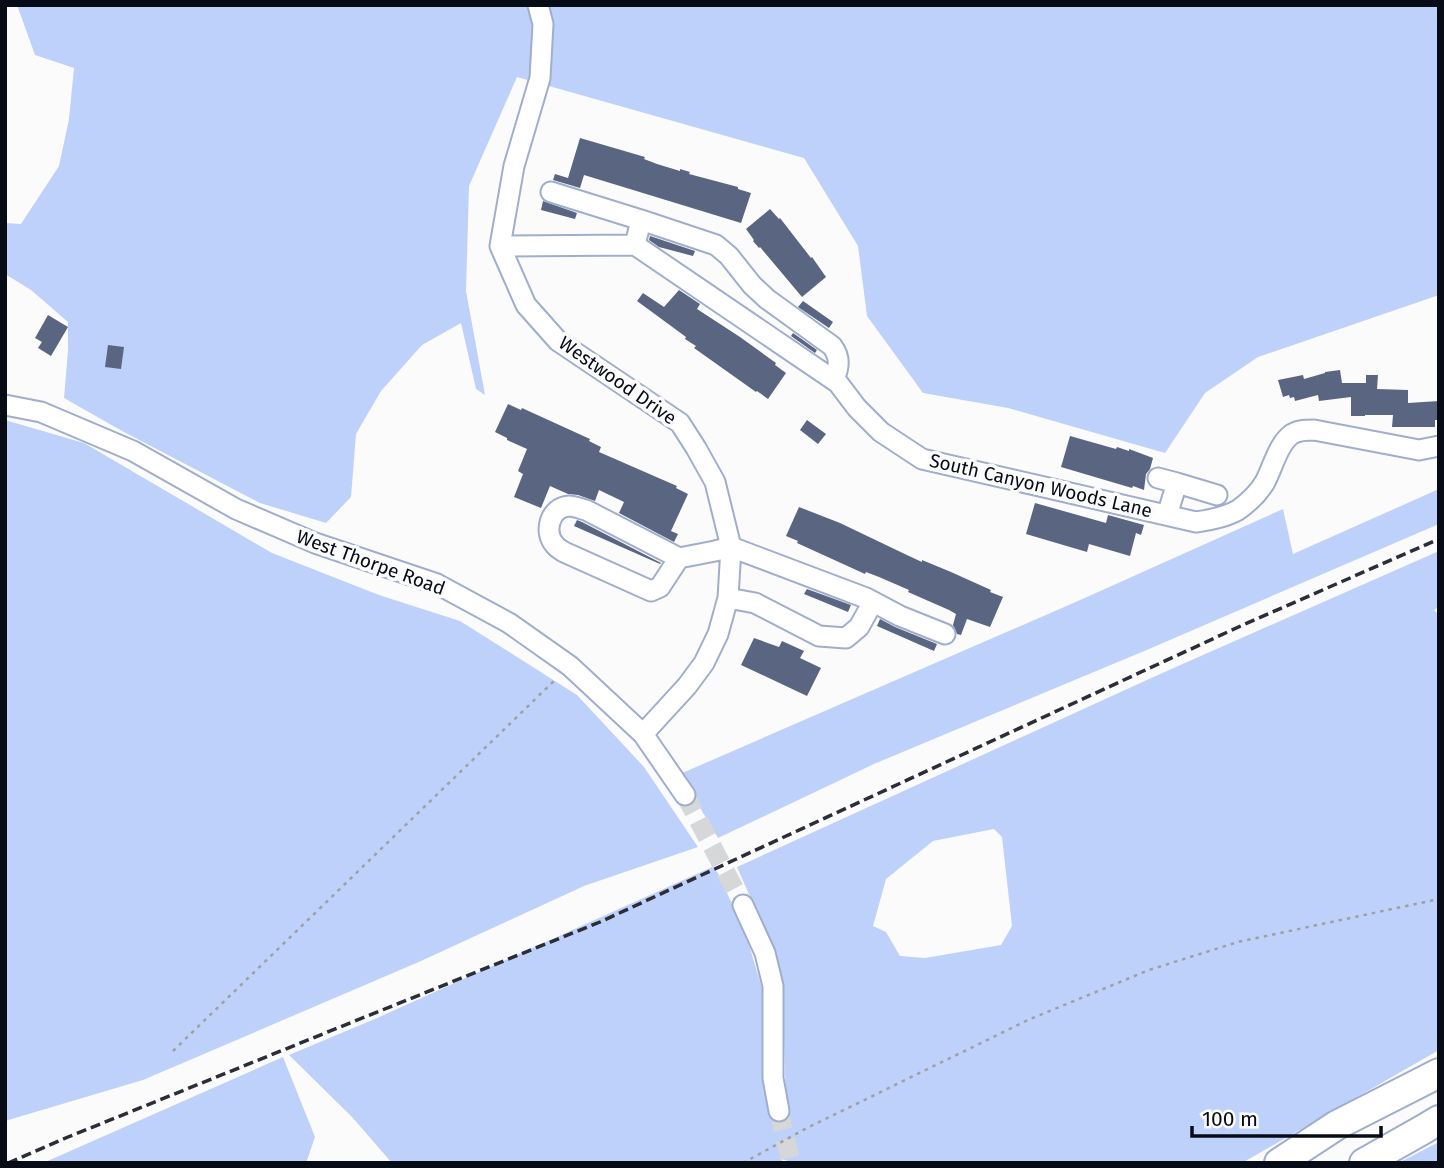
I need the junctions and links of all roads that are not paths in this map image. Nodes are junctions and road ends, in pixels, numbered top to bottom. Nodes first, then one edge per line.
1 (538, 5) edge
2 (551, 192) dead end
3 (641, 220) junction
4 (635, 245) junction
5 (500, 246) junction
6 (793, 317) junction
7 (777, 341) junction
8 (834, 380) junction
9 (5, 405) edge
10 (1439, 446) edge
11 (1217, 495) dead end
12 (1167, 514) junction
13 (731, 547) junction
14 (679, 558) junction
15 (728, 598) junction
16 (873, 602) junction
17 (945, 634) dead end
18 (643, 734) junction
19 (685, 795) tunnel mouth
20 (743, 905) tunnel mouth
21 (1439, 1073) edge
22 (1439, 1085) edge
23 (779, 1111) tunnel mouth
24 (1434, 1124) edge
25 (1281, 1162) edge
26 (1364, 1163) edge

1 - 5 street
2 - 3 street
3 - 4 street
3 - 6 street
4 - 5 street
4 - 7 street, South Canyon Woods Lane
5 - 13 street, Westwood Drive
6 - 7 street
6 - 8 street
7 - 8 street, South Canyon Woods Lane
8 - 12 street, South Canyon Woods Lane
9 - 18 street, West Thorpe Road
10 - 12 street, South Canyon Woods Lane
11 - 12 street
13 - 14 street
13 - 15 street, Westwood Drive
13 - 16 street
14 - 14 street
15 - 16 street
15 - 18 street, Westwood Drive
16 - 17 street
18 - 19 street, West Thorpe Road
20 - 23 street
21 - 25 highway
22 - 25 highway
24 - 26 highway

